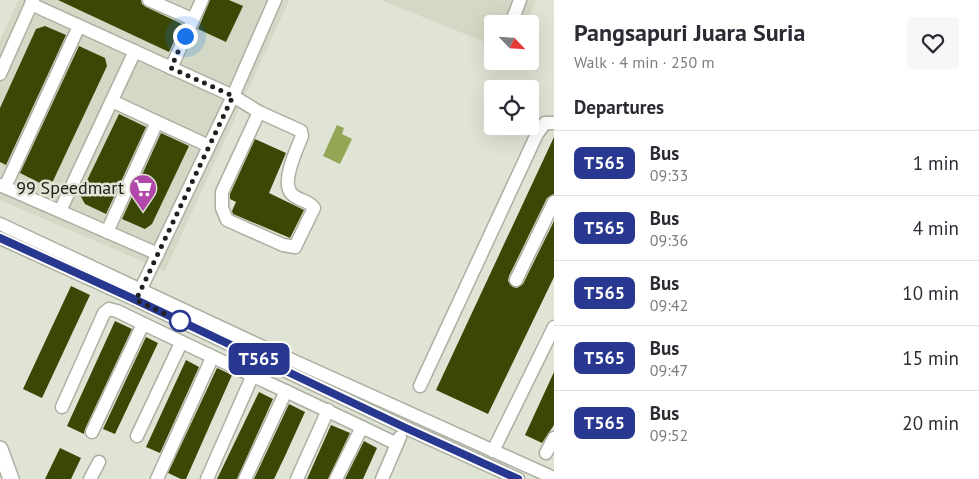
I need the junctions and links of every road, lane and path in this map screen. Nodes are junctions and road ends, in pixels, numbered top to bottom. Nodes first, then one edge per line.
1 (149, 0) edge
2 (202, 0) edge
3 (274, 0) edge
4 (520, 0) edge
5 (32, 2) edge
6 (514, 15) edge
7 (192, 20) junction
8 (79, 26) junction
9 (135, 51) junction
10 (171, 68) junction
11 (0, 74) edge
12 (233, 96) junction
13 (112, 100) junction
14 (259, 112) junction
15 (157, 122) junction
16 (554, 123) edge
17 (209, 146) junction
18 (3, 186) edge
19 (554, 202) edge
20 (60, 211) junction
21 (0, 224) edge
22 (107, 232) junction
23 (0, 238) edge
24 (158, 254) junction
25 (516, 280) dead end
26 (138, 295) junction
27 (143, 324) junction
28 (554, 327) edge
29 (181, 343) junction
30 (262, 353) junction
31 (212, 358) junction
32 (252, 376) junction
33 (420, 386) dead end
34 (286, 391) junction
35 (62, 407) dead end
36 (328, 410) junction
37 (362, 427) junction
38 (406, 428) junction
39 (92, 432) dead end
40 (137, 436) dead end
41 (554, 438) edge
42 (398, 444) junction
43 (0, 449) edge
44 (493, 451) junction
45 (546, 454) dead end
46 (98, 462) dead end
47 (554, 478) edge
48 (11, 479) edge
49 (90, 479) edge
50 (157, 479) edge
51 (206, 479) edge
52 (245, 479) edge
53 (296, 479) edge
54 (336, 479) edge
55 (382, 479) edge
56 (518, 479) edge

1 - 7 street
2 - 7 street
3 - 12 street
4 - 6 street
5 - 8 street
5 - 11 street
7 - 10 street
8 - 9 street
8 - 18 street
9 - 10 street
9 - 13 street
10 - 12 street
12 - 14 street
12 - 17 street
13 - 15 street
13 - 20 street
14 - 14 street
15 - 17 street
15 - 22 street
16 - 33 street
17 - 24 street
18 - 20 street
19 - 25 street
20 - 22 street
21 - 26 street
22 - 24 street
23 - 26 street
24 - 26 street
26 - 30 street
27 - 29 street
27 - 35 street
27 - 39 street
28 - 44 street
29 - 31 street
29 - 40 street
30 - 32 street
30 - 38 street
30 - 44 street
31 - 32 street
31 - 50 street
32 - 34 street
32 - 51 street
34 - 36 street
34 - 52 street
36 - 37 street
36 - 53 street
37 - 42 street
37 - 54 street
38 - 42 street
38 - 56 street
41 - 45 street
42 - 55 street
43 - 48 main road
44 - 47 street
46 - 49 street

